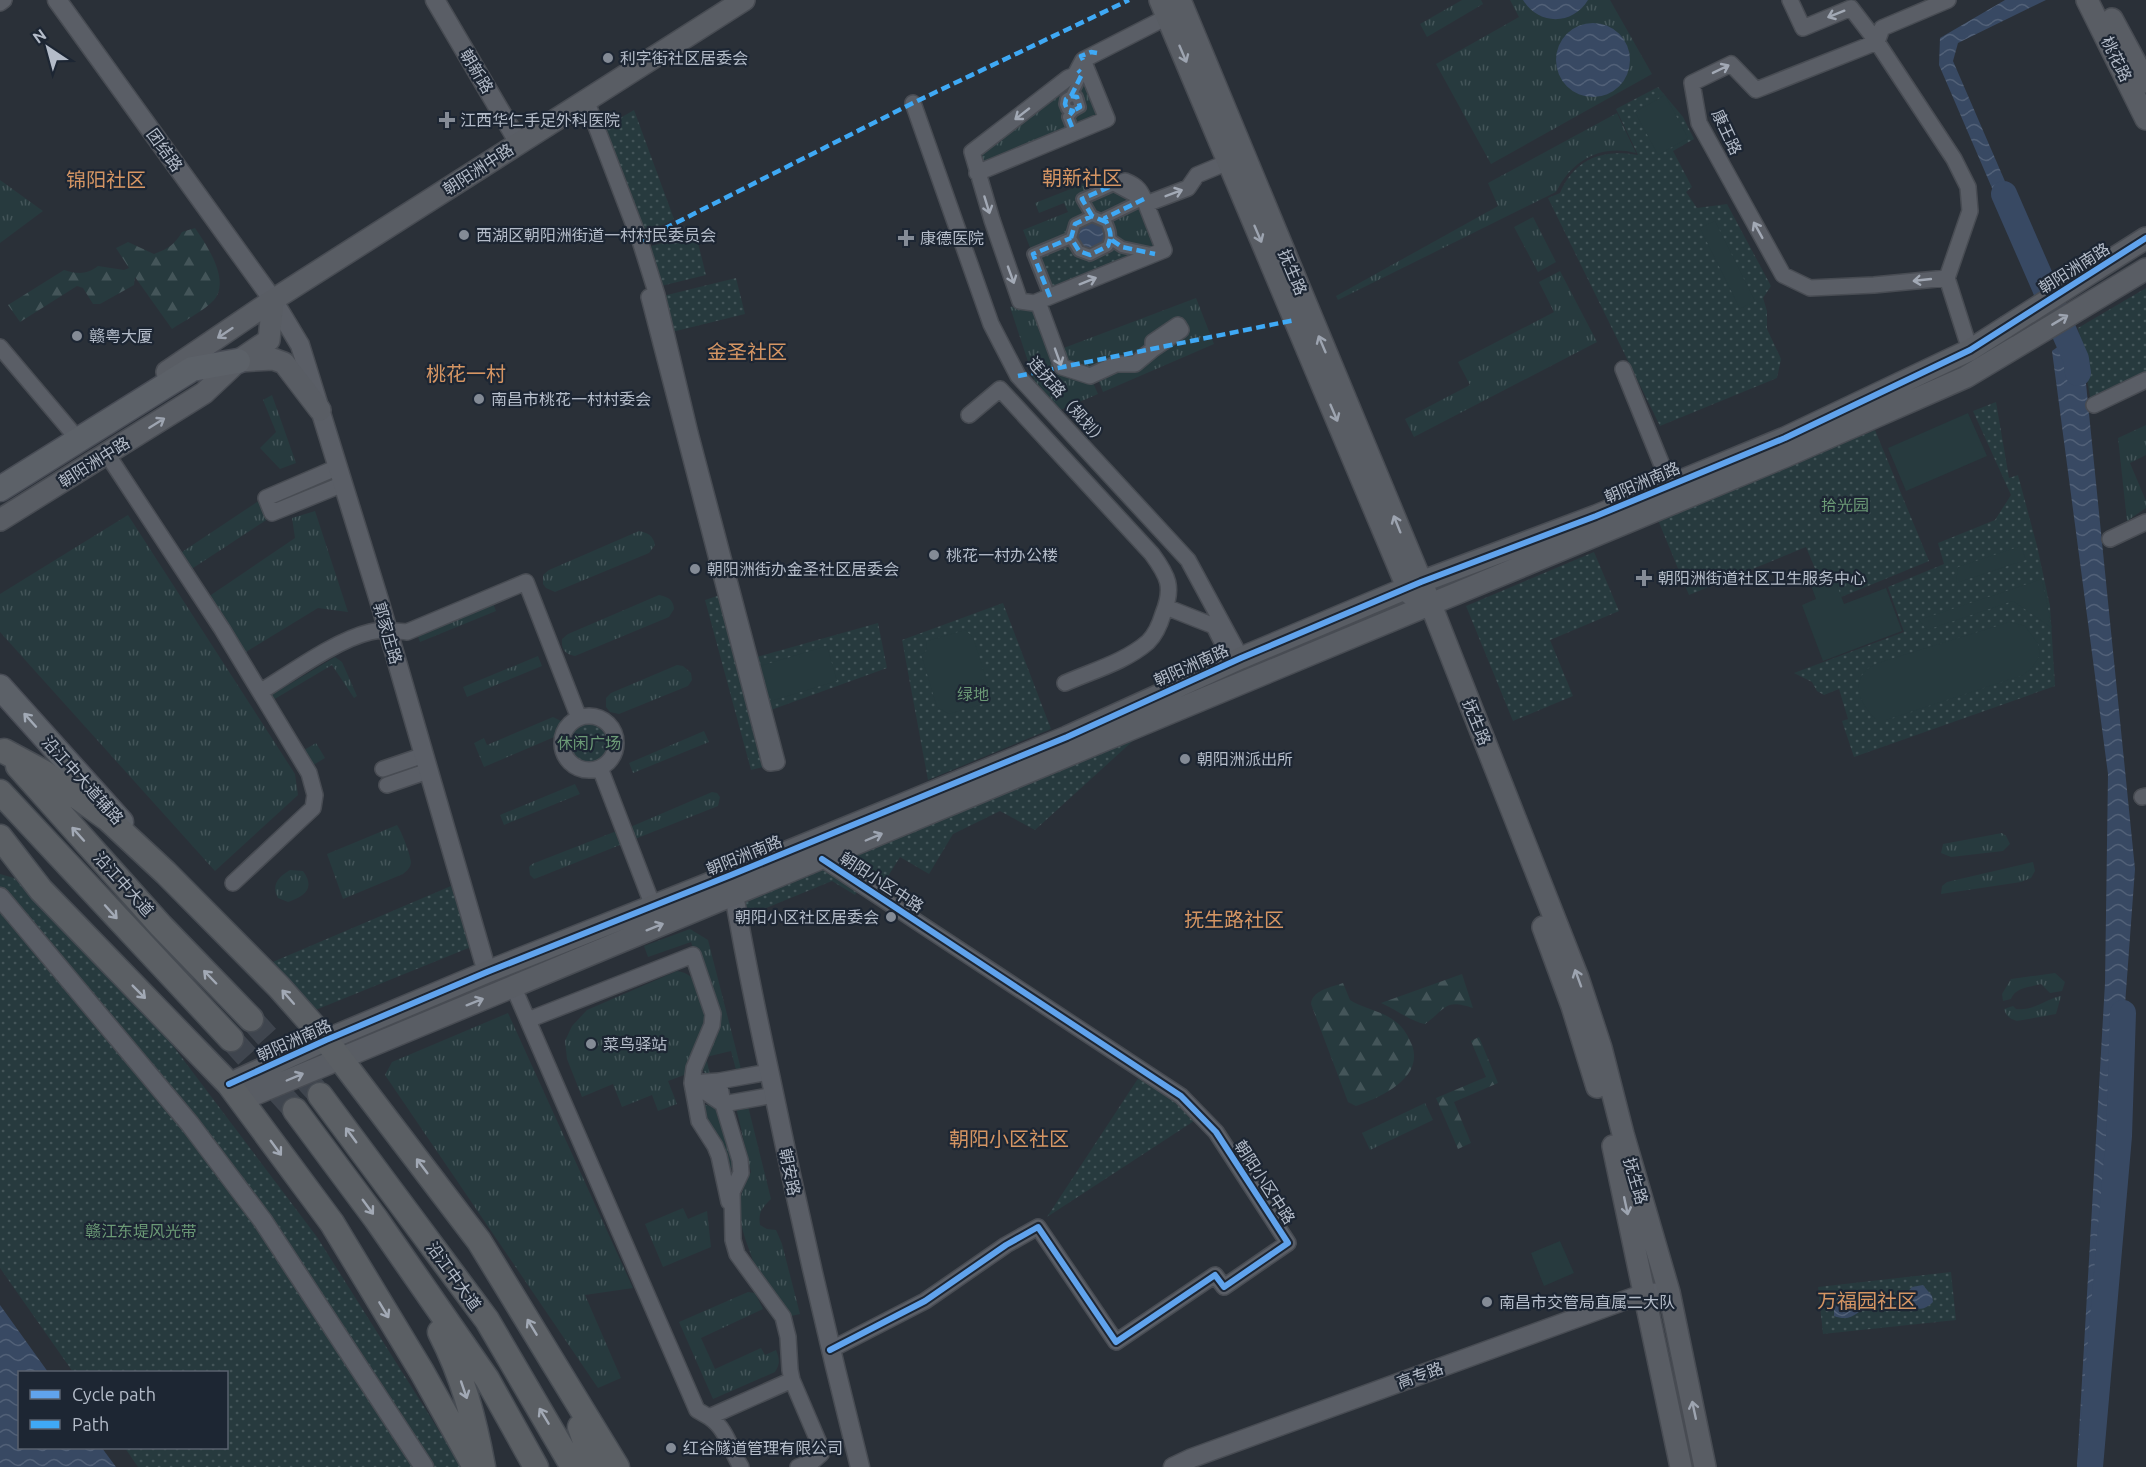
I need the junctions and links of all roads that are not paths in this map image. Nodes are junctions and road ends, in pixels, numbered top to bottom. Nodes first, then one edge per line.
1 (4, 0) edge
2 (57, 0) edge
3 (435, 0) edge
4 (744, 0) edge
5 (1180, 0) edge
6 (1790, 0) edge
7 (1948, 0) edge
8 (2087, 0) edge
9 (2102, 0) edge
10 (0, 3) edge
11 (1164, 8) edge
12 (1877, 42) junction
13 (1076, 71) junction
14 (2146, 82) edge
15 (586, 100) junction
16 (913, 103) dead end
17 (2146, 119) edge
18 (1072, 127) dead end
19 (519, 143) junction
20 (1228, 162) junction
21 (977, 172) junction
22 (1116, 184) joint
23 (1145, 202) junction
24 (1092, 216) junction
25 (1106, 222) junction
26 (1071, 238) junction
27 (2146, 238) edge
28 (1110, 239) junction
29 (1159, 252) junction
30 (2146, 269) edge
31 (1947, 278) junction
32 (657, 295) junction
33 (1044, 299) junction
34 (273, 300) junction
35 (0, 346) edge
36 (1153, 349) dead end
37 (1970, 350) junction
38 (238, 361) junction
39 (1623, 369) dead end
40 (2146, 380) edge
41 (2094, 405) dead end
42 (320, 410) junction
43 (969, 415) dead end
44 (72, 431) junction
45 (107, 454) junction
46 (0, 475) edge
47 (1670, 485) junction
48 (0, 489) edge
49 (0, 520) edge
50 (2146, 522) edge
51 (2110, 539) dead end
52 (1414, 585) junction
53 (1166, 607) junction
54 (1424, 607) junction
55 (387, 630) junction
56 (1236, 660) junction
57 (1065, 683) dead end
58 (0, 687) edge
59 (260, 692) junction
60 (579, 718) junction
61 (2, 749) edge
62 (426, 763) junction
63 (600, 768) junction
64 (382, 769) dead end
65 (387, 785) dead end
66 (0, 792) edge
67 (0, 837) edge
68 (822, 859) junction
69 (166, 873) junction
70 (233, 883) dead end
71 (732, 885) junction
72 (0, 897) edge
73 (653, 906) junction
74 (487, 972) junction
75 (513, 986) junction
76 (251, 1019) tunnel mouth
77 (528, 1020) junction
78 (231, 1039) tunnel mouth
79 (333, 1049) junction
80 (769, 1072) junction
81 (719, 1081) junction
82 (692, 1083) junction
83 (235, 1092) junction
84 (320, 1095) tunnel mouth
85 (774, 1095) junction
86 (723, 1104) junction
87 (295, 1110) tunnel mouth
88 (732, 1217) junction
89 (405, 1260) junction
90 (1669, 1292) junction
91 (1645, 1293) junction
92 (830, 1350) junction
93 (556, 1367) junction
94 (792, 1380) junction
95 (709, 1416) junction
96 (424, 1467) edge
97 (475, 1467) edge
98 (483, 1467) edge
99 (536, 1467) edge
100 (573, 1467) edge
101 (594, 1467) edge
102 (617, 1467) edge
103 (741, 1467) edge
104 (798, 1467) edge
105 (860, 1467) edge
106 (1173, 1467) edge
107 (1681, 1467) edge
108 (1706, 1467) edge

1 - 10 street
2 - 34 street, 团结路
3 - 19 street, 朝新路
4 - 15 main road, 朝阳洲中路
52 -> 5 main road, 抚生路
12 -> 6 street
7 - 12 street
8 - 17 main road, 桃花路
9 - 14 main road, 桃花路
11 - 13 street
11 -> 20 main road, 抚生路
12 - 31 street
31 -> 12 street, 康王路
13 - 18 street
13 -> 21 street
13 - 21 street
15 - 19 main road, 朝阳洲中路
15 - 32 street
16 - 56 street, 连抚路（规划）
19 - 34 main road, 朝阳洲中路
23 -> 20 street
20 -> 52 main road, 抚生路
21 -> 33 street
22 - 23 street
22 - 24 street
23 - 25 street
23 - 29 street
24 - 25 street
24 - 26 street
25 - 28 street
26 - 28 street
26 - 33 street
27 - 37 main road, 朝阳洲南路, bridge
28 - 29 street
33 -> 29 street
54 -> 30 main road, 朝阳洲南路
31 - 37 street
32 - 32 street
33 -> 36 street
34 - 38 main road, 朝阳洲中路
34 - 42 street, 郭家庄路
34 -> 44 main road, 朝阳洲中路
35 - 44 street
37 - 47 main road, 朝阳洲南路
38 - 42 main road
45 -> 38 main road, 朝阳洲中路
38 - 48 main road
39 - 47 street
40 - 41 street
42 - 55 street, 郭家庄路
43 - 53 street
44 - 46 main road, 朝阳洲中路
45 - 49 main road, 朝阳洲中路
45 - 59 street
47 - 52 main road, 朝阳洲南路
50 - 51 street
52 - 54 main road, 抚生路
52 - 56 main road, 朝阳洲南路
53 - 56 street
53 - 57 street
68 -> 54 main road, 朝阳洲南路
90 -> 54 main road, 抚生路
54 -> 91 main road, 抚生路
55 - 59 street
55 - 60 street
55 - 62 street, 郭家庄路
56 - 71 main road, 朝阳洲南路
69 -> 58 main road, 沿江中大道辅路
59 - 70 street
60 - 63 street
60 - 63 street
61 - 69 highway
76 -> 61 highway, 沿江中大道
62 - 64 street
62 - 65 street
62 - 74 street, 郭家庄路
63 - 73 street
66 -> 78 highway, 沿江中大道
67 -> 83 highway
68 - 71 main road, 朝阳洲南路
68 - 92 street, 朝阳小区中路
79 -> 69 highway
71 - 73 main road, 朝阳洲南路
75 -> 71 main road, 朝阳洲南路
71 - 80 street, 朝安路
72 - 96 street
73 - 74 main road, 朝阳洲南路
74 - 79 main road, 朝阳洲南路
75 - 77 street
79 -> 75 main road, 朝阳洲南路
77 - 82 street
77 - 95 street
79 - 83 main road, 朝阳洲南路
93 -> 79 highway
80 - 81 street
80 - 85 street, 朝安路
81 - 82 street
81 - 86 street
82 - 86 street
82 - 88 street
83 -> 97 highway
100 -> 84 highway, 沿江中大道
85 - 86 street
85 - 92 street, 朝安路
86 - 88 street
87 -> 89 highway, 沿江中大道
88 - 94 street
89 -> 98 highway
89 - 99 highway, 沿江中大道
90 - 91 street, 高专路
108 -> 90 main road, 抚生路
91 - 106 street, 高专路
91 - 107 main road, 抚生路
92 - 105 street, 朝安路
93 - 101 highway
93 - 102 highway
94 - 95 street
94 - 104 street
95 - 103 street

